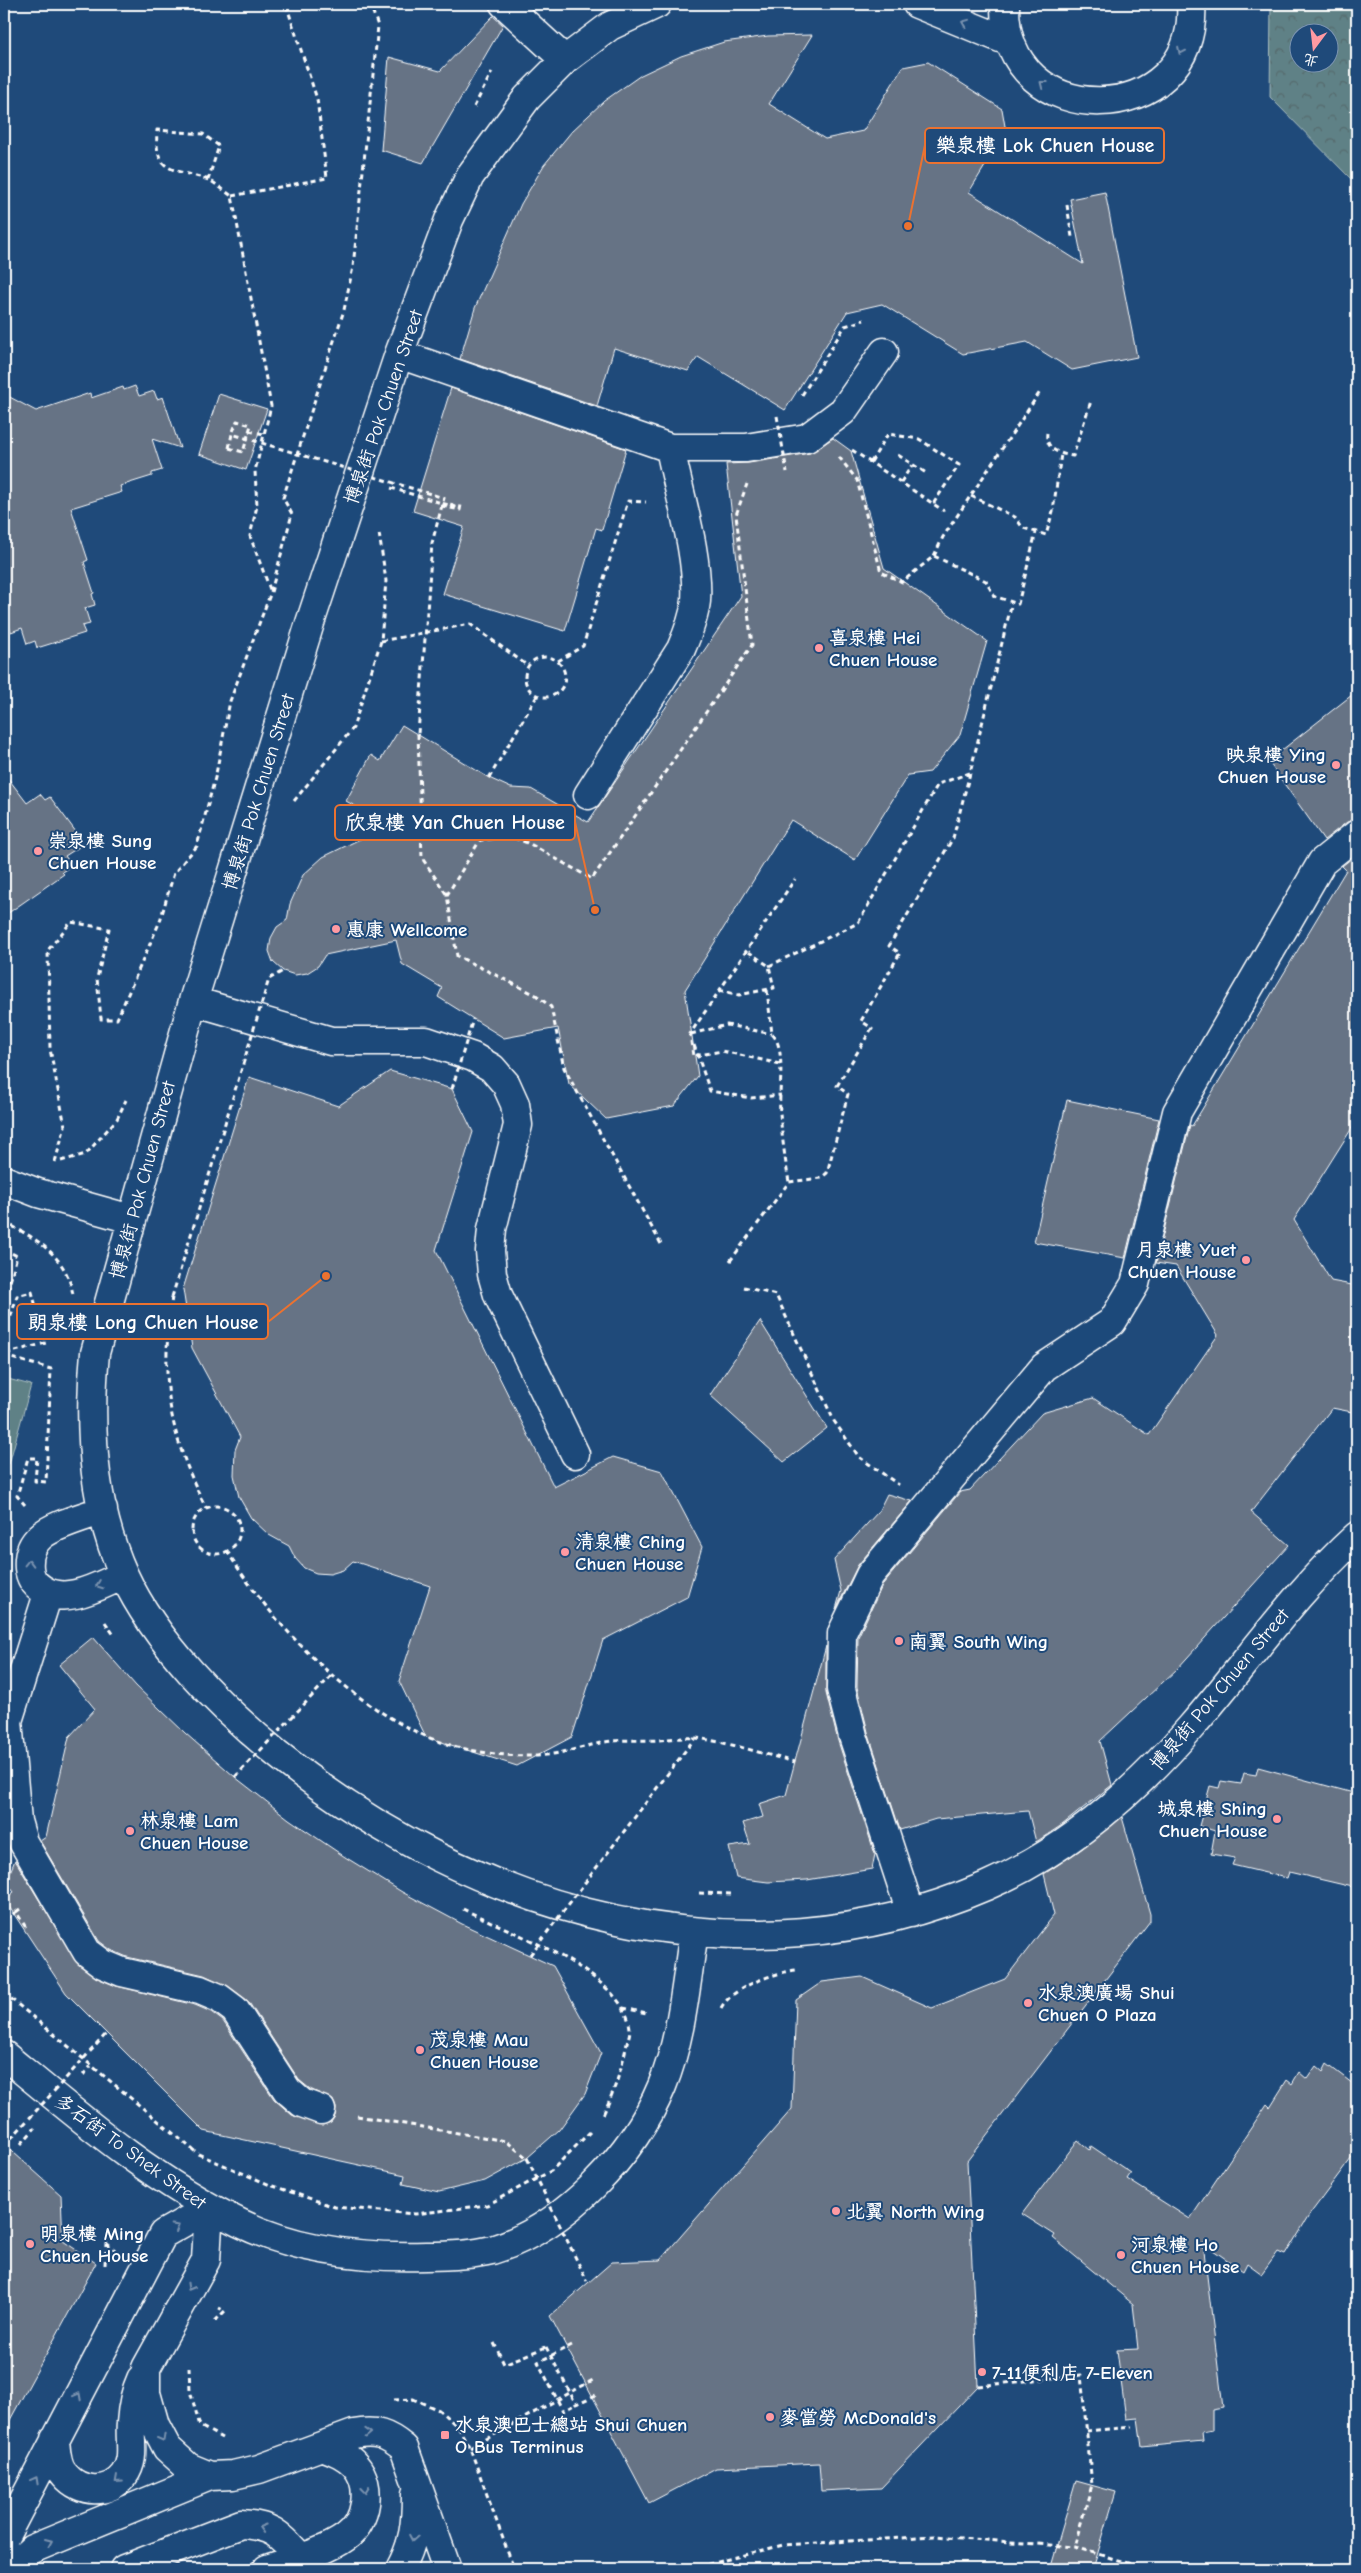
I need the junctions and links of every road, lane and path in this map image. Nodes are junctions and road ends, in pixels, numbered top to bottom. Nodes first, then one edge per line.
1 (286, 4) edge
2 (370, 4) edge
3 (504, 4) edge
4 (657, 4) edge
5 (917, 4) edge
6 (1005, 4) edge
7 (1191, 4) edge
8 (1010, 42) junction
9 (565, 60) junction
10 (208, 180) junction
11 (232, 196) junction
12 (1066, 205) dead end
13 (1072, 236) dead end
14 (864, 320) dead end
15 (884, 352) dead end
16 (399, 354) junction
17 (1040, 392) dead end
18 (801, 398) dead end
19 (1091, 401) dead end
20 (777, 408) dead end
21 (249, 431) junction
22 (1047, 433) dead end
23 (232, 434) junction
24 (264, 434) junction
25 (670, 448) junction
26 (297, 454) junction
27 (1061, 454) junction
28 (898, 456) dead end
29 (871, 462) junction
30 (912, 465) junction
31 (787, 472) dead end
32 (926, 473) dead end
33 (901, 482) junction
34 (387, 487) dead end
35 (971, 496) junction
36 (933, 504) junction
37 (453, 505) junction
38 (461, 505) dead end
39 (682, 505) junction
40 (442, 506) junction
41 (944, 511) dead end
42 (1036, 532) junction
43 (934, 556) junction
44 (272, 592) junction
45 (1012, 602) junction
46 (558, 661) junction
47 (528, 666) junction
48 (537, 696) junction
49 (970, 773) junction
50 (489, 778) dead end
51 (588, 795) dead end
52 (291, 809) dead end
53 (1357, 834) edge
54 (795, 879) dead end
55 (447, 895) dead end
56 (746, 950) junction
57 (769, 966) junction
58 (283, 971) dead end
59 (720, 990) junction
60 (767, 990) junction
61 (193, 1001) junction
62 (473, 1019) dead end
63 (690, 1034) junction
64 (772, 1034) junction
65 (692, 1040) dead end
66 (780, 1064) junction
67 (452, 1089) dead end
68 (781, 1095) junction
69 (586, 1110) dead end
70 (4, 1180) edge
71 (790, 1182) junction
72 (47, 1196) junction
73 (131, 1219) junction
74 (4, 1222) edge
75 (661, 1244) dead end
76 (4, 1249) edge
77 (730, 1261) dead end
78 (744, 1288) dead end
79 (4, 1304) edge
80 (4, 1317) edge
81 (4, 1355) edge
82 (575, 1454) dead end
83 (908, 1490) dead end
84 (206, 1508) junction
85 (28, 1509) dead end
86 (103, 1510) junction
87 (1357, 1536) edge
88 (227, 1551) junction
89 (124, 1575) junction
90 (48, 1594) junction
91 (333, 1674) junction
92 (285, 1715) dead end
93 (6, 1720) edge
94 (292, 1721) dead end
95 (695, 1738) junction
96 (795, 1762) dead end
97 (235, 1777) dead end
98 (585, 1875) dead end
99 (594, 1877) dead end
100 (696, 1892) dead end
101 (734, 1894) dead end
102 (22, 1907) dead end
103 (16, 1912) junction
104 (911, 1913) junction
105 (5, 1919) dead end
106 (25, 1926) dead end
107 (694, 1932) junction
108 (530, 1955) dead end
109 (107, 2033) dead end
110 (4, 2056) edge
111 (322, 2110) joint
112 (5, 2145) dead end
113 (209, 2208) junction
114 (587, 2281) dead end
115 (494, 2343) dead end
116 (572, 2345) dead end
117 (146, 2368) junction
118 (594, 2380) dead end
119 (978, 2386) dead end
120 (596, 2395) dead end
121 (576, 2404) junction
122 (1132, 2427) dead end
123 (1086, 2431) junction
124 (55, 2439) junction
125 (322, 2446) junction
126 (470, 2448) dead end
127 (414, 2472) junction
128 (210, 2476) junction
129 (4, 2538) edge
130 (1074, 2547) junction
131 (300, 2557) junction
132 (10, 2569) edge
133 (124, 2569) edge
134 (267, 2569) edge
135 (400, 2569) edge
136 (447, 2569) edge
137 (690, 2569) edge
138 (1148, 2569) edge

1 - 11 path
2 - 26 path
3 - 9 street
4 - 9 street, 博泉街 Pok Chuen Street
8 -> 5 street
6 - 8 street
7 -> 8 street
9 - 16 street, 博泉街 Pok Chuen Street
10 - 10 path
10 - 11 path
11 - 24 path
12 - 13 path
14 - 18 path
15 - 25 street
16 - 25 street
16 - 61 street, 博泉街 Pok Chuen Street
17 - 35 path
19 - 27 path
20 - 31 path, bridge
21 - 23 path
21 - 23 path, bridge
21 - 24 path
22 - 27 path
23 - 26 path, bridge
24 - 44 path
25 - 39 street
26 - 40 path, bridge
26 - 44 path
27 - 42 path
28 - 30 path
29 - 33 path
29 - 36 path
29 - 43 path
30 - 32 path
30 - 33 path
33 - 36 path
34 - 37 path
35 - 42 path
35 - 43 path
36 - 41 path
37 - 38 path
37 - 40 path, bridge
39 - 46 path
39 - 51 street
40 - 55 path, bridge
42 - 45 path
43 - 45 path
44 - 72 path
45 - 49 path
46 - 47 path
46 - 48 path
47 - 48 path
47 - 52 path, 博泉街 Pok Chuen Street
48 - 50 path
49 - 57 path
49 - 71 path
53 - 104 street
54 - 56 path
56 - 57 path
56 - 59 path
57 - 60 path
58 - 84 path, bridge
59 - 60 path
59 - 63 path
60 - 64 path
61 - 73 street, 博泉街 Pok Chuen Street
61 - 82 street
62 - 67 path, bridge
63 - 64 path
63 - 66 path
64 - 66 path
65 - 68 path
66 - 68 path
68 - 71 path
69 - 75 path
70 - 72 street
71 - 77 path
72 - 73 street
72 - 74 path
73 - 86 street, 博泉街 Pok Chuen Street
76 - 79 path
78 - 83 path
80 - 81 path
81 - 85 path
84 - 88 path
84 - 88 path
86 - 89 street, 博泉街 Pok Chuen Street
90 -> 86 street
87 - 104 street, 博泉街 Pok Chuen Street
88 - 91 path
89 -> 90 street
89 - 107 street, 博泉街 Pok Chuen Street
90 - 93 street
91 - 95 path
91 - 97 path, bridge
92 - 94 path
93 - 111 street
95 - 96 path
95 - 108 path, bridge
98 - 99 path
100 - 101 path
102 - 103 path
103 - 105 path
103 - 106 path
104 - 107 street, 博泉街 Pok Chuen Street
107 - 113 street, 多石街 To Shek Street
109 - 112 path, bridge
110 - 113 street, 多石街 To Shek Street
111 - 114 path, bridge
113 -> 117 street
124 -> 113 street
115 - 121 path, bridge
116 - 121 path, bridge
117 -> 124 street
117 -> 128 street
118 - 126 path
119 - 123 path
120 - 121 path, bridge
122 - 123 path
123 - 130 path
129 -> 124 street
125 -> 127 street
125 - 128 street
125 -> 131 street
127 -> 135 street
127 - 136 street
132 -> 128 street
130 - 137 path
130 - 138 path
131 -> 133 street
131 - 134 street

